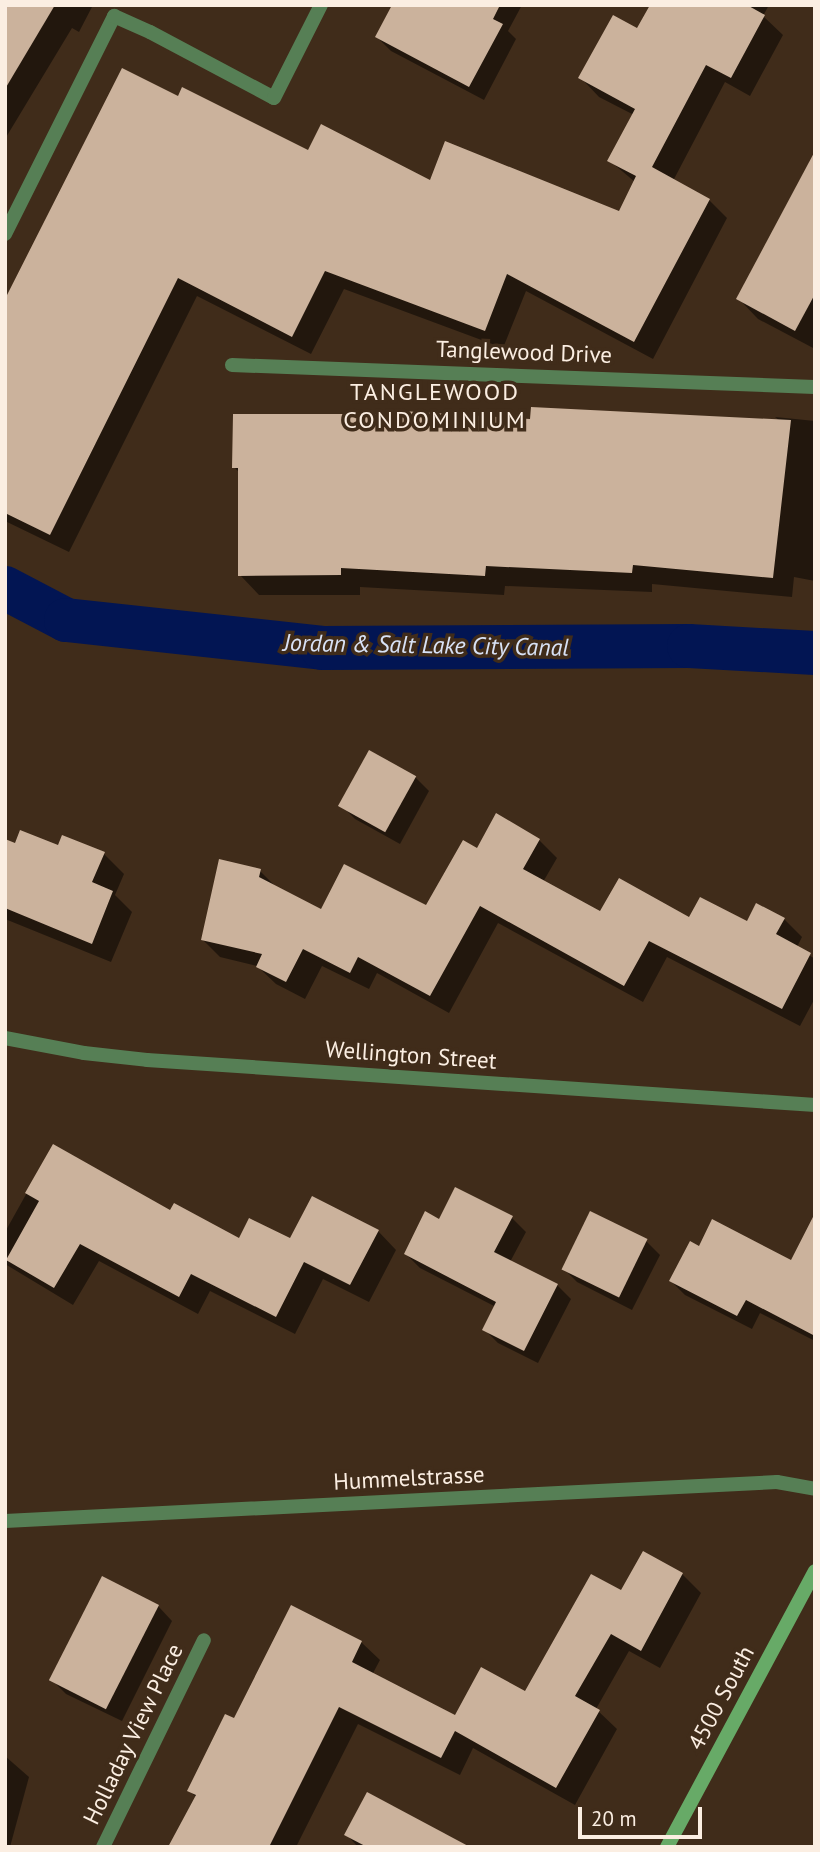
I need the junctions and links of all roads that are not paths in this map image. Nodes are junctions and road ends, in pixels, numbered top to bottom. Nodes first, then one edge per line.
1 (321, 5) edge
2 (5, 234) edge
3 (232, 365) dead end
4 (815, 387) edge
5 (5, 1038) edge
6 (815, 1105) edge
7 (815, 1489) edge
8 (5, 1521) edge
9 (815, 1571) edge
10 (204, 1640) dead end
11 (103, 1847) edge
12 (667, 1847) edge

1 - 2 street
3 - 4 street, Tanglewood Drive
5 - 6 street, Wellington Street
7 - 8 street, Hummelstrasse
9 - 12 main road, 4500 South
10 - 11 street, Holladay View Place

